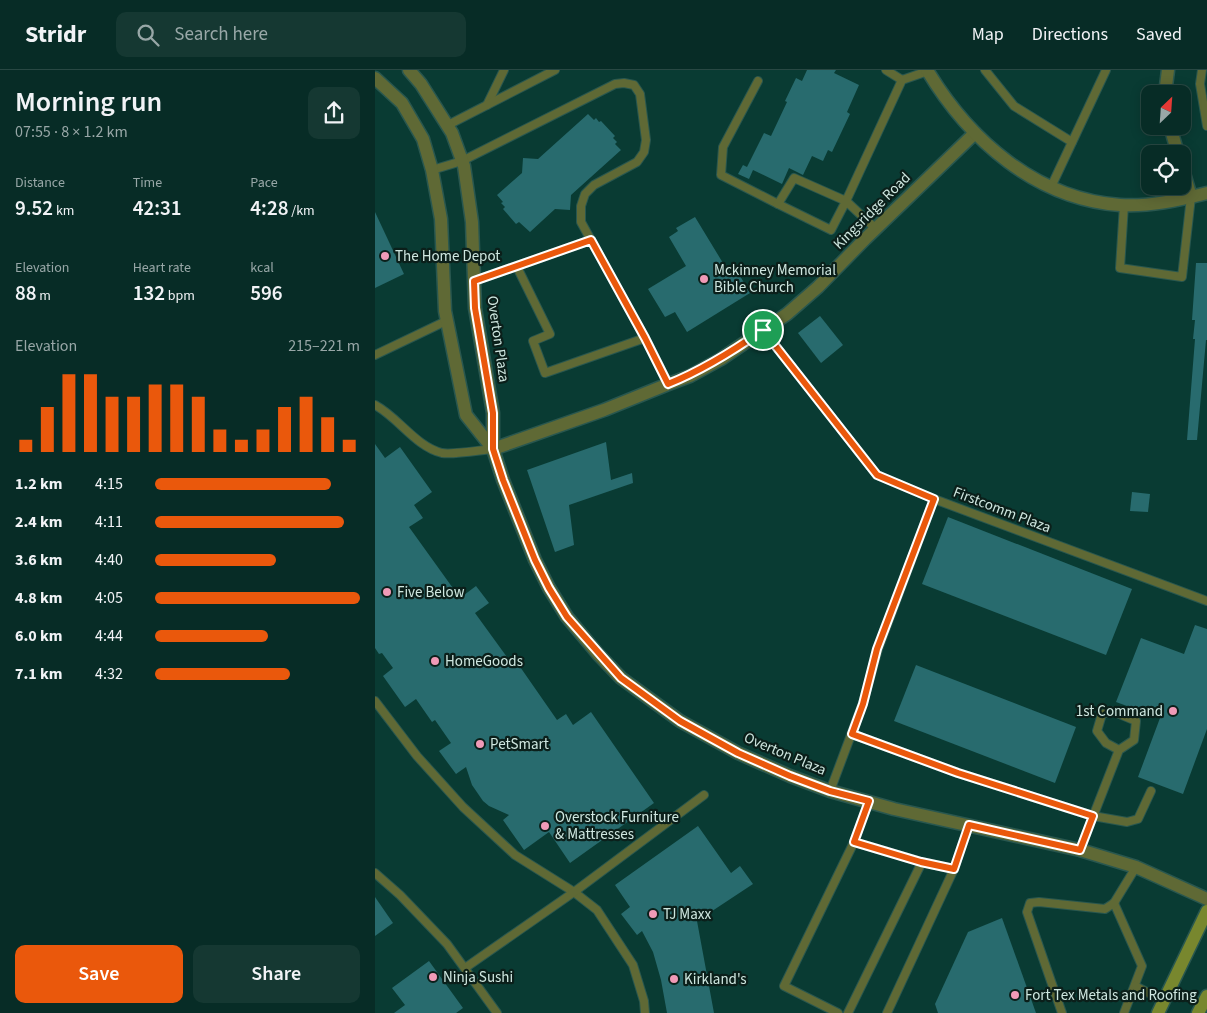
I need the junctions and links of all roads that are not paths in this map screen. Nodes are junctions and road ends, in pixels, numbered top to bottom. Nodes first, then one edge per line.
1 (409, 70) edge
2 (505, 70) edge
3 (555, 70) edge
4 (886, 70) edge
5 (985, 70) edge
6 (1106, 70) edge
7 (1168, 70) edge
8 (1202, 70) edge
9 (928, 71) edge
10 (375, 78) edge
11 (902, 80) junction
12 (758, 81) dead end
13 (1166, 85) edge
14 (487, 105) junction
15 (448, 126) junction
16 (1207, 126) edge
17 (975, 133) junction
18 (1072, 142) junction
19 (462, 161) junction
20 (432, 170) junction
21 (1051, 187) junction
22 (1207, 193) edge
23 (1191, 197) junction
24 (846, 201) junction
25 (778, 204) junction
26 (1124, 205) junction
27 (876, 229) junction
28 (591, 240) junction
29 (517, 267) junction
30 (474, 281) junction
31 (446, 321) junction
32 (763, 330) junction
33 (645, 338) junction
34 (375, 355) edge
35 (668, 384) junction
36 (375, 405) edge
37 (493, 449) junction
38 (934, 499) junction
39 (1207, 601) edge
40 (375, 701) edge
41 (852, 734) junction
42 (1119, 750) junction
43 (830, 791) junction
44 (1151, 791) dead end
45 (704, 795) dead end
46 (869, 801) junction
47 (1093, 816) junction
48 (969, 825) junction
49 (854, 842) junction
50 (1080, 850) junction
51 (921, 862) junction
52 (1136, 867) junction
53 (954, 869) junction
54 (375, 873) edge
55 (574, 892) junction
56 (1207, 899) edge
57 (1114, 903) junction
58 (1207, 911) edge
59 (465, 968) junction
60 (1135, 986) junction
61 (1207, 996) edge
62 (1164, 1001) junction
63 (1201, 1012) edge
64 (497, 1013) edge
65 (645, 1013) edge
66 (838, 1013) edge
67 (848, 1013) edge
68 (887, 1013) edge
69 (1062, 1013) edge
70 (1124, 1013) edge
71 (1158, 1013) edge

1 - 15 street, Overton Plaza
2 - 14 lane
3 - 14 lane
4 - 11 lane
5 - 18 lane
6 - 18 lane
7 - 13 street
8 - 16 lane
9 - 11 lane
9 - 17 street
10 - 20 street, Overton Plaza
11 - 24 lane
12 - 25 lane
14 - 15 lane
15 - 19 street, Overton Plaza
17 - 21 street
17 - 27 street, Kingsridge Road
18 - 21 lane
19 - 20 lane
19 - 28 lane
19 - 30 street, Overton Plaza
20 - 31 street, Overton Plaza
21 - 26 street
22 - 23 street
23 - 26 street
23 - 26 lane
24 - 25 lane
24 - 25 lane
24 - 27 lane
27 - 32 street, Kingsridge Road
28 - 29 lane
28 - 33 lane
29 - 30 lane
29 - 33 lane
30 - 37 street, Overton Plaza
31 - 34 lane
31 - 37 street, Overton Plaza
32 - 35 street, Kingsridge Road
32 - 38 lane, Firstcomm Plaza
33 - 35 lane
35 - 37 street, Kingsridge Road
36 - 37 lane
37 - 43 street, Overton Plaza
38 - 39 lane, Firstcomm Plaza
38 - 41 lane
40 - 55 lane
41 - 43 lane
41 - 47 lane
42 - 42 lane
42 - 47 lane
43 - 46 street, Overton Plaza
44 - 47 lane
45 - 55 lane
46 - 48 street, Overton Plaza
46 - 49 lane
47 - 50 lane
48 - 50 street, Overton Plaza
48 - 53 lane
49 - 51 lane
49 - 66 lane
50 - 52 street, Overton Plaza
51 - 53 lane
51 - 67 lane
52 - 56 street, Overton Plaza
52 - 57 lane
53 - 68 lane
54 - 59 lane
55 - 59 lane
55 - 65 lane
57 - 60 lane
57 - 69 lane
58 - 62 main road
59 - 64 lane
60 - 62 lane
60 - 70 lane
61 - 63 main road
62 - 71 main road

